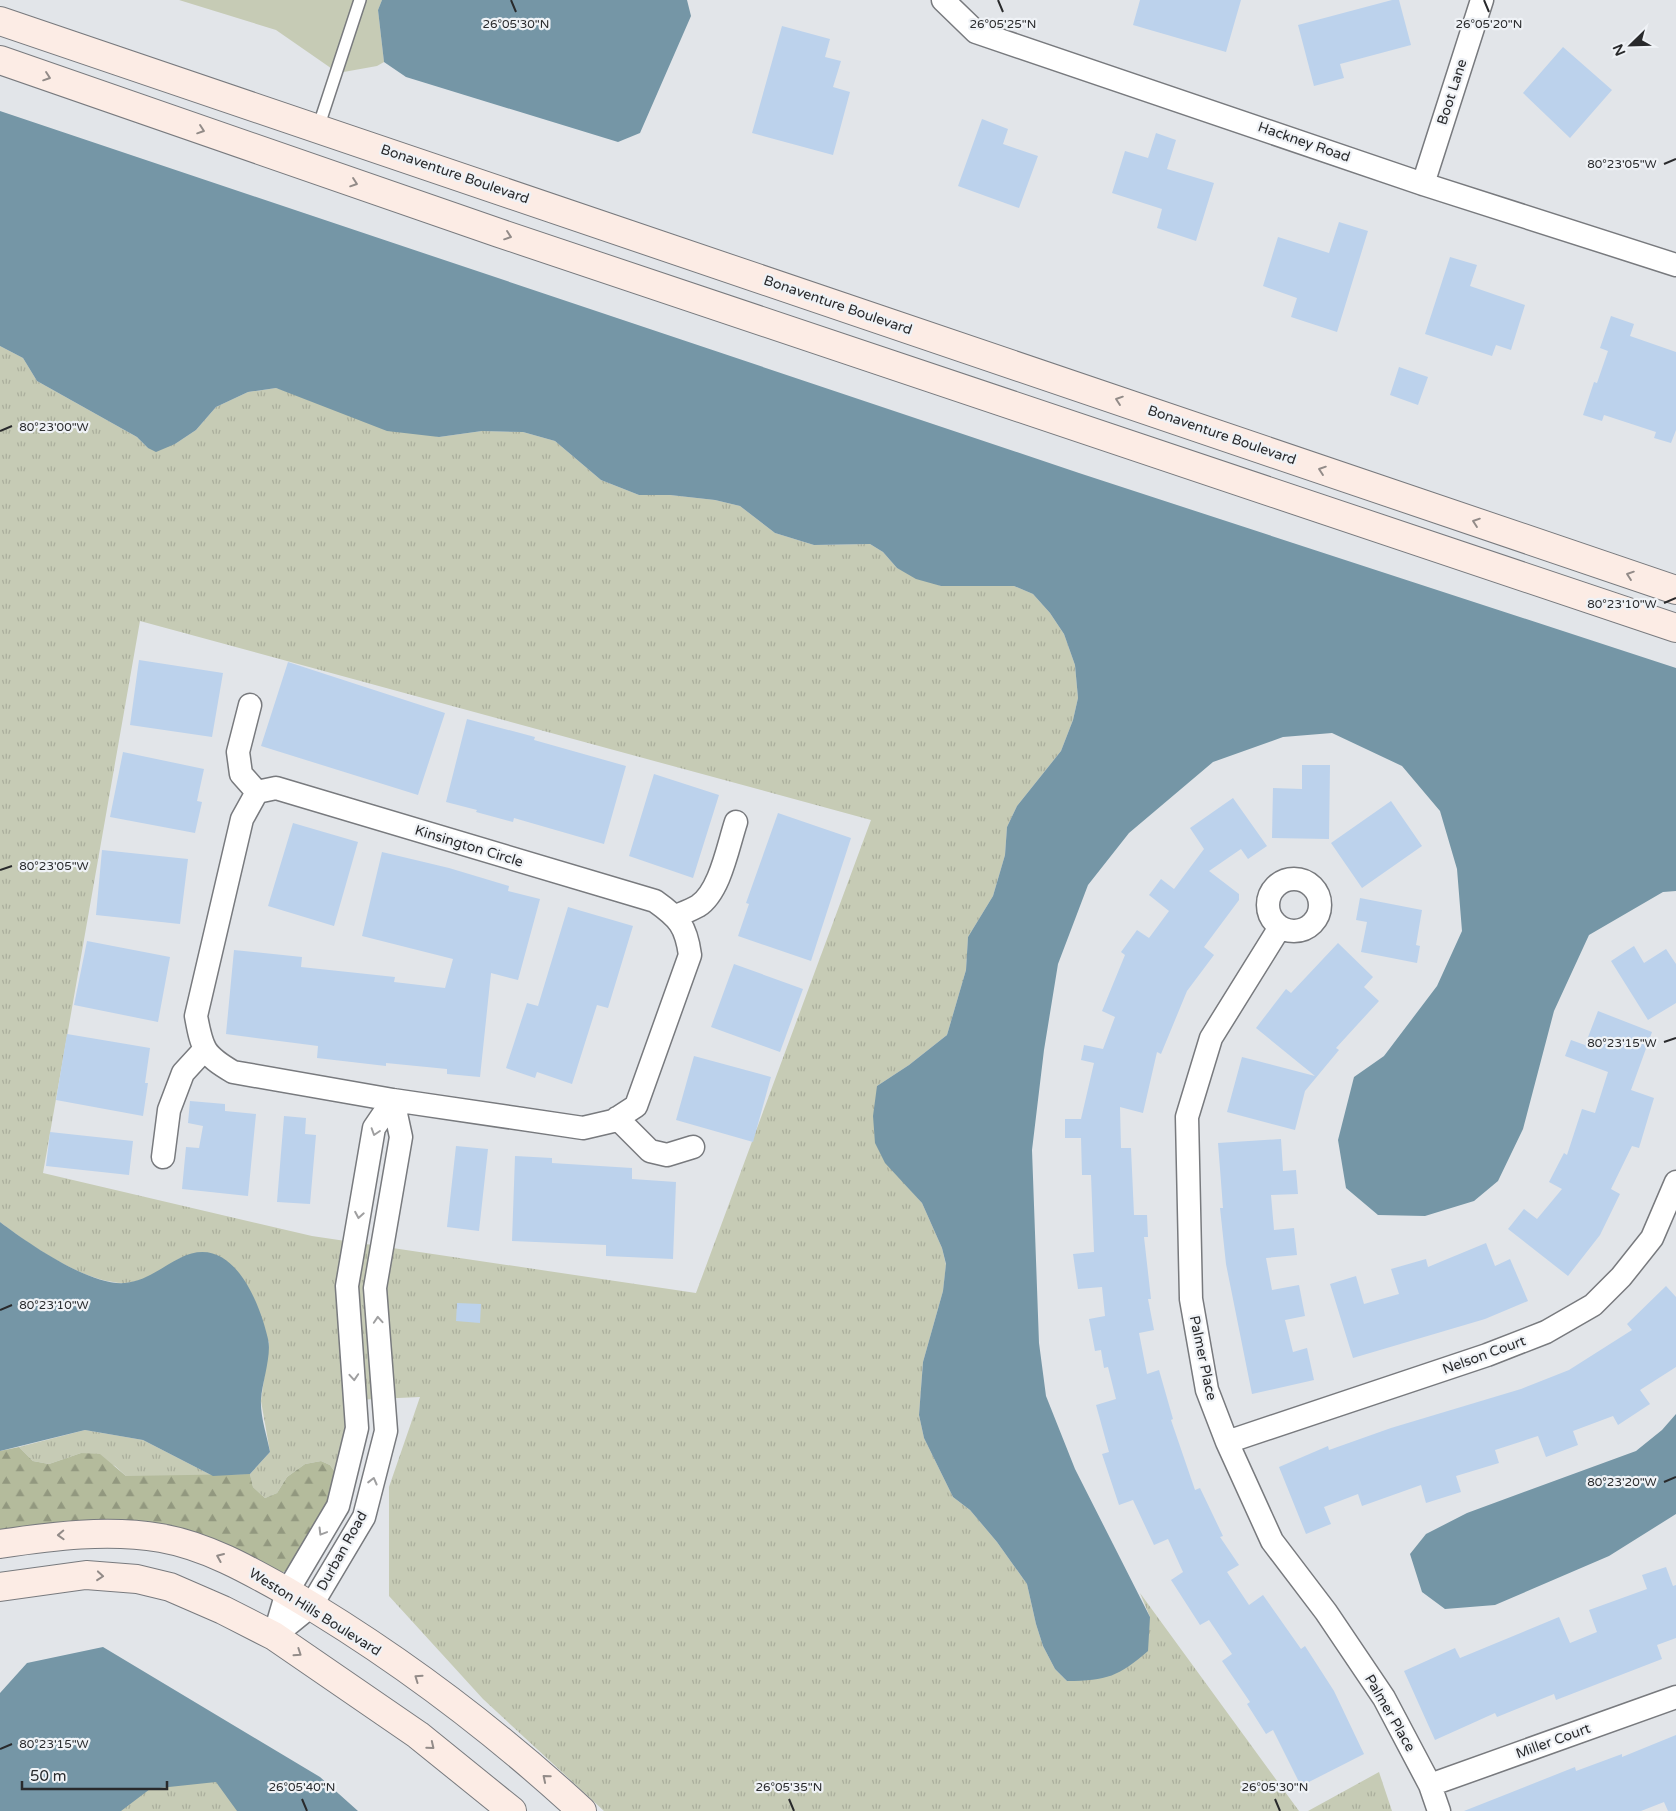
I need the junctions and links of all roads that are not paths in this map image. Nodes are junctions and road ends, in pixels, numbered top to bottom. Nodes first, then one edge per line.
1 (360, 0) edge
2 (943, 0) edge
3 (1482, 0) edge
4 (0, 20) edge
5 (0, 60) edge
6 (318, 128) junction
7 (1423, 184) junction
8 (1676, 265) edge
9 (1676, 590) edge
10 (1676, 628) edge
11 (250, 705) dead end
12 (257, 792) junction
13 (736, 822) dead end
14 (676, 916) junction
15 (1280, 927) dead end
16 (206, 1050) junction
17 (393, 1100) junction
18 (617, 1118) junction
19 (693, 1147) dead end
20 (163, 1157) dead end
21 (367, 1167) junction
22 (395, 1172) junction
23 (1676, 1182) edge
24 (1228, 1442) junction
25 (0, 1544) edge
26 (0, 1587) edge
27 (286, 1592) junction
28 (311, 1606) junction
29 (274, 1636) junction
30 (1676, 1697) edge
31 (1430, 1785) junction
32 (512, 1811) edge
33 (582, 1811) edge
34 (1439, 1811) edge

1 - 6 lane
2 - 7 street, Hackney Road
3 - 7 street, Boot Lane
4 - 6 main road, Bonaventure Boulevard
5 -> 10 main road
9 -> 6 main road, Bonaventure Boulevard
7 - 8 street, Hackney Road
11 - 12 street
12 - 14 street, Kinsington Circle
12 - 16 street, Kinsington Circle
13 - 14 street
14 - 18 street, Kinsington Circle
15 - 24 street, Palmer Place
16 - 17 street, Kinsington Circle
16 - 20 street
17 - 18 street, Kinsington Circle
17 -> 21 street, Durban Road
17 - 22 street, Durban Road
18 - 19 street
21 - 22 street
21 -> 27 street, Durban Road
28 -> 22 street, Durban Road
23 - 24 street, Nelson Court
24 - 31 street, Palmer Place
27 -> 25 main road, Weston Hills Boulevard
26 -> 29 main road
27 - 28 main road, Weston Hills Boulevard
27 - 29 street, Durban Road
28 - 29 street, Durban Road
33 -> 28 main road, Weston Hills Boulevard
29 -> 32 main road
30 - 31 street, Miller Court
31 - 34 street, Palmer Place

